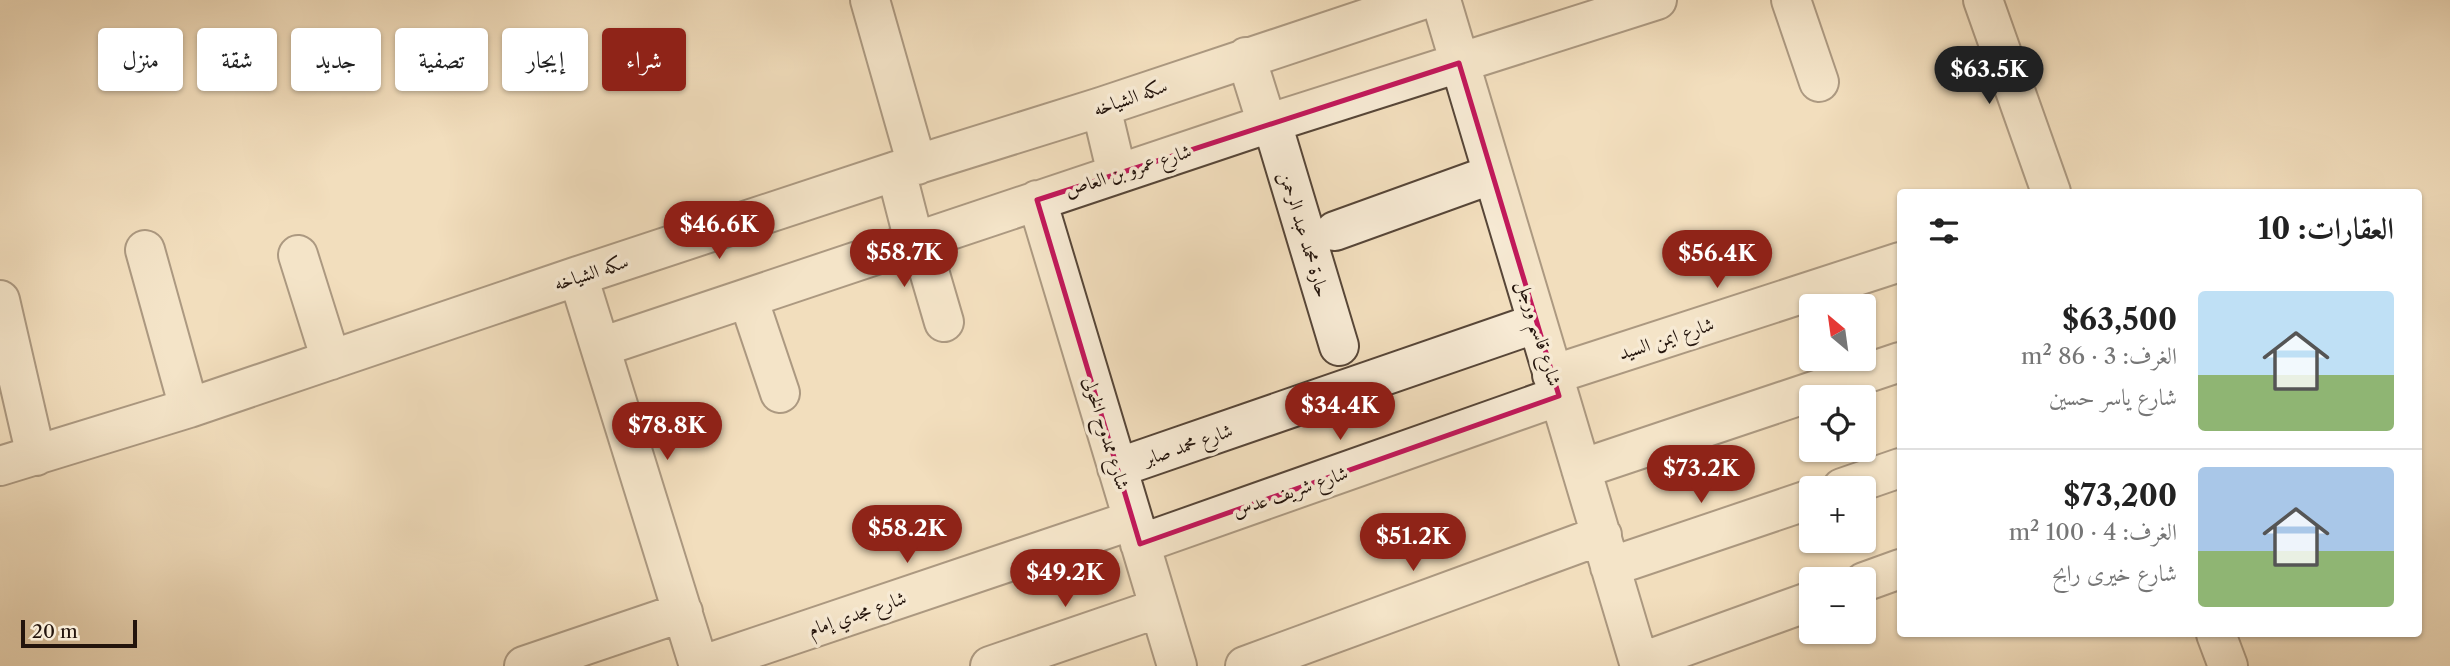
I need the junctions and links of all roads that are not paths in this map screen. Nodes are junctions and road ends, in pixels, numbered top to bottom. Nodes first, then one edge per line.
1 (870, 0) edge
2 (1422, 0) edge
3 (1441, 0) edge
4 (1657, 0) edge
5 (1791, 0) edge
6 (1983, 0) edge
7 (1246, 57) junction
8 (1459, 63) junction
9 (1819, 82) dead end
10 (1101, 107) junction
11 (1270, 123) junction
12 (907, 168) junction
13 (1117, 174) junction
14 (1493, 174) junction
15 (2050, 189) edge
16 (1037, 200) junction
17 (1335, 230) dead end
18 (917, 240) junction
19 (145, 250) dead end
20 (298, 255) dead end
21 (1897, 263) edge
22 (578, 276) junction
23 (748, 298) junction
24 (0, 300) edge
25 (944, 322) dead end
26 (1537, 323) junction
27 (1339, 346) dead end
28 (601, 347) junction
29 (331, 360) junction
30 (1897, 363) edge
31 (1556, 386) junction
32 (780, 393) dead end
33 (189, 408) junction
34 (18, 461) edge
35 (1117, 468) junction
36 (1581, 469) junction
37 (1897, 469) edge
38 (1876, 476) edge
39 (1799, 502) edge
40 (1136, 532) junction
41 (1606, 551) junction
42 (1897, 570) edge
43 (1876, 578) edge
44 (1799, 605) edge
45 (1159, 608) junction
46 (683, 612) junction
47 (2217, 637) edge
48 (1639, 664) edge
49 (524, 666) edge
50 (699, 666) edge
51 (990, 666) edge
52 (1177, 666) edge
53 (1245, 666) edge
54 (2228, 666) edge

1 - 12 street
2 - 7 street, سكه الشياخه
3 - 8 street, شارع قاسم ورجل
4 - 8 street, شارع عمرو بن العاص
5 - 9 street
6 - 15 street
7 - 10 street, سكه الشياخه
7 - 11 street, حارة محمد عبد الرحمن
8 - 11 street, شارع عمرو بن العاص
8 - 14 street, شارع قاسم ورجل
10 - 12 street, سكه الشياخه
10 - 13 street
11 - 13 street, شارع عمرو بن العاص
11 - 27 street, حارة محمد عبد الرحمن
12 - 18 street
12 - 22 street, سكه الشياخه
13 - 16 street, شارع عمرو بن العاص
14 - 17 street
14 - 26 street, شارع قاسم ورجل
16 - 18 street, شارع عمرو بن العاص
16 - 35 street, شارع ممدوح الخولى
18 - 23 street, شارع عمرو بن العاص
18 - 25 street
19 - 33 street
20 - 29 street
21 - 31 street, شارع ايمن السيد
22 - 28 street
22 - 29 street, سكه الشياخه
23 - 28 street, شارع عمرو بن العاص
23 - 32 street
24 - 34 street
26 - 31 street, شارع قاسم ورجل
26 - 35 street, شارع محمد صابر
28 - 46 street
29 - 33 street, سكه الشياخه
30 - 36 street
31 - 36 street, شارع قاسم ورجل
31 - 40 street, شارع شريف عدس
33 - 34 street, سكه الشياخه
35 - 40 street, شارع ممدوح الخولى
36 - 41 street, شارع قاسم ورجل
37 - 38 street
39 - 41 street
40 - 45 street, شارع ممدوح الخولى
40 - 50 street, شارع مجدي إمام
41 - 48 street, شارع قاسم ورجل
41 - 53 street
42 - 43 street
44 - 48 street
45 - 51 street
45 - 52 street, شارع ممدوح الخولى
46 - 49 street
46 - 50 street
47 - 54 street

